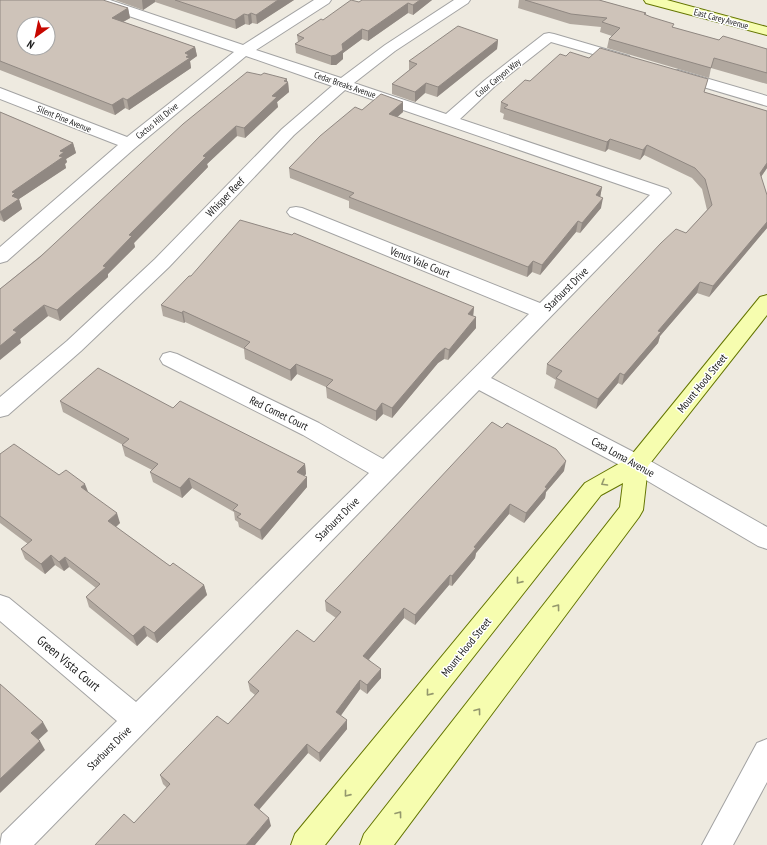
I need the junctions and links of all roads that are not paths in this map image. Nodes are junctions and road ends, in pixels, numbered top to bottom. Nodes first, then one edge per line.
1 (96, 0) edge
2 (324, 0) edge
3 (463, 0) edge
4 (652, 0) edge
5 (767, 31) edge
6 (245, 50) junction
7 (639, 64) edge
8 (662, 70) edge
9 (343, 84) junction
10 (0, 93) edge
11 (767, 102) edge
12 (449, 120) junction
13 (128, 144) junction
14 (662, 192) joint
15 (296, 212) dead end
16 (0, 257) edge
17 (767, 302) edge
18 (543, 312) junction
19 (170, 359) dead end
20 (476, 379) junction
21 (0, 409) edge
22 (637, 464) junction
23 (385, 471) junction
24 (767, 539) edge
25 (0, 606) edge
26 (137, 720) junction
27 (767, 753) edge
28 (13, 845) edge
29 (306, 845) edge
30 (375, 845) edge
31 (717, 845) edge

1 - 6 street, Cedar Breaks Avenue
2 - 6 street, Cactus Hill Drive
3 - 9 street, Whisper Reef
4 - 5 street, East Carey Avenue
6 - 9 street, Cedar Breaks Avenue
6 - 13 street, Cactus Hill Drive
7 - 12 street, Color Canyon Way
8 - 11 street
9 - 12 street, Cedar Breaks Avenue
9 - 21 street, Whisper Reef
10 - 13 street, Silent Pine Avenue
12 - 14 street, Cedar Breaks Avenue
13 - 16 street, Cactus Hill Drive
14 - 18 street, Starburst Drive
15 - 18 street, Venus Vale Court
17 - 22 street, Mount Hood Street
18 - 20 street, Starburst Drive
19 - 23 street, Red Comet Court
20 - 22 street, Casa Loma Avenue
20 - 23 street, Starburst Drive
22 - 24 street, Casa Loma Avenue
22 -> 29 street, Mount Hood Street
30 -> 22 street
23 - 26 street, Starburst Drive
25 - 26 street, Green Vista Court
26 - 28 street, Starburst Drive
27 - 31 street

